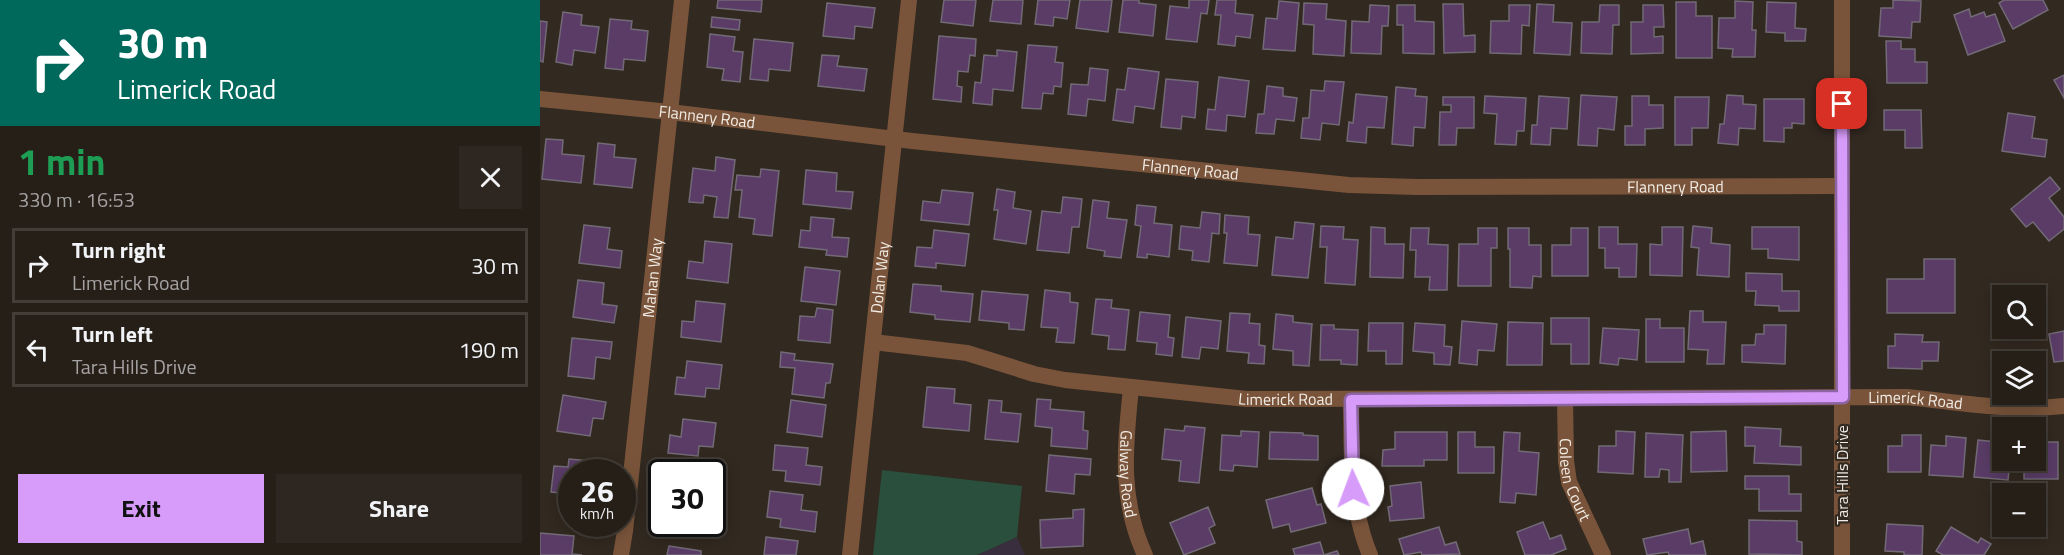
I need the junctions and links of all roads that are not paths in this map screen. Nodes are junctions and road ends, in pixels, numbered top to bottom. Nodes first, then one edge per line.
1 (682, 0) edge
2 (909, 0) edge
3 (1842, 0) edge
4 (540, 99) edge
5 (670, 112) junction
6 (893, 139) junction
7 (1842, 186) junction
8 (873, 342) junction
9 (1131, 388) junction
10 (1843, 397) junction
11 (1565, 399) junction
12 (1351, 400) junction
13 (2064, 406) edge
14 (621, 555) edge
15 (850, 555) edge
16 (1144, 555) edge
17 (1370, 555) edge
18 (1602, 555) edge
19 (1842, 555) edge

1 - 5 street, Mahan Way
2 - 6 street, Dolan Way
3 - 7 street, Tara Hills Drive
4 - 5 street, Flannery Road
5 - 6 street, Flannery Road
5 - 14 street, Mahan Way
6 - 7 street, Flannery Road
6 - 8 street, Dolan Way
7 - 10 street, Tara Hills Drive
8 - 9 street, Limerick Road
8 - 15 street, Dolan Way
9 - 12 street, Limerick Road
9 - 16 street, Galway Road
10 - 11 street, Limerick Road
10 - 13 street, Limerick Road
10 - 19 street, Tara Hills Drive
11 - 12 street, Limerick Road
11 - 18 street, Coleen Court
12 - 17 street

